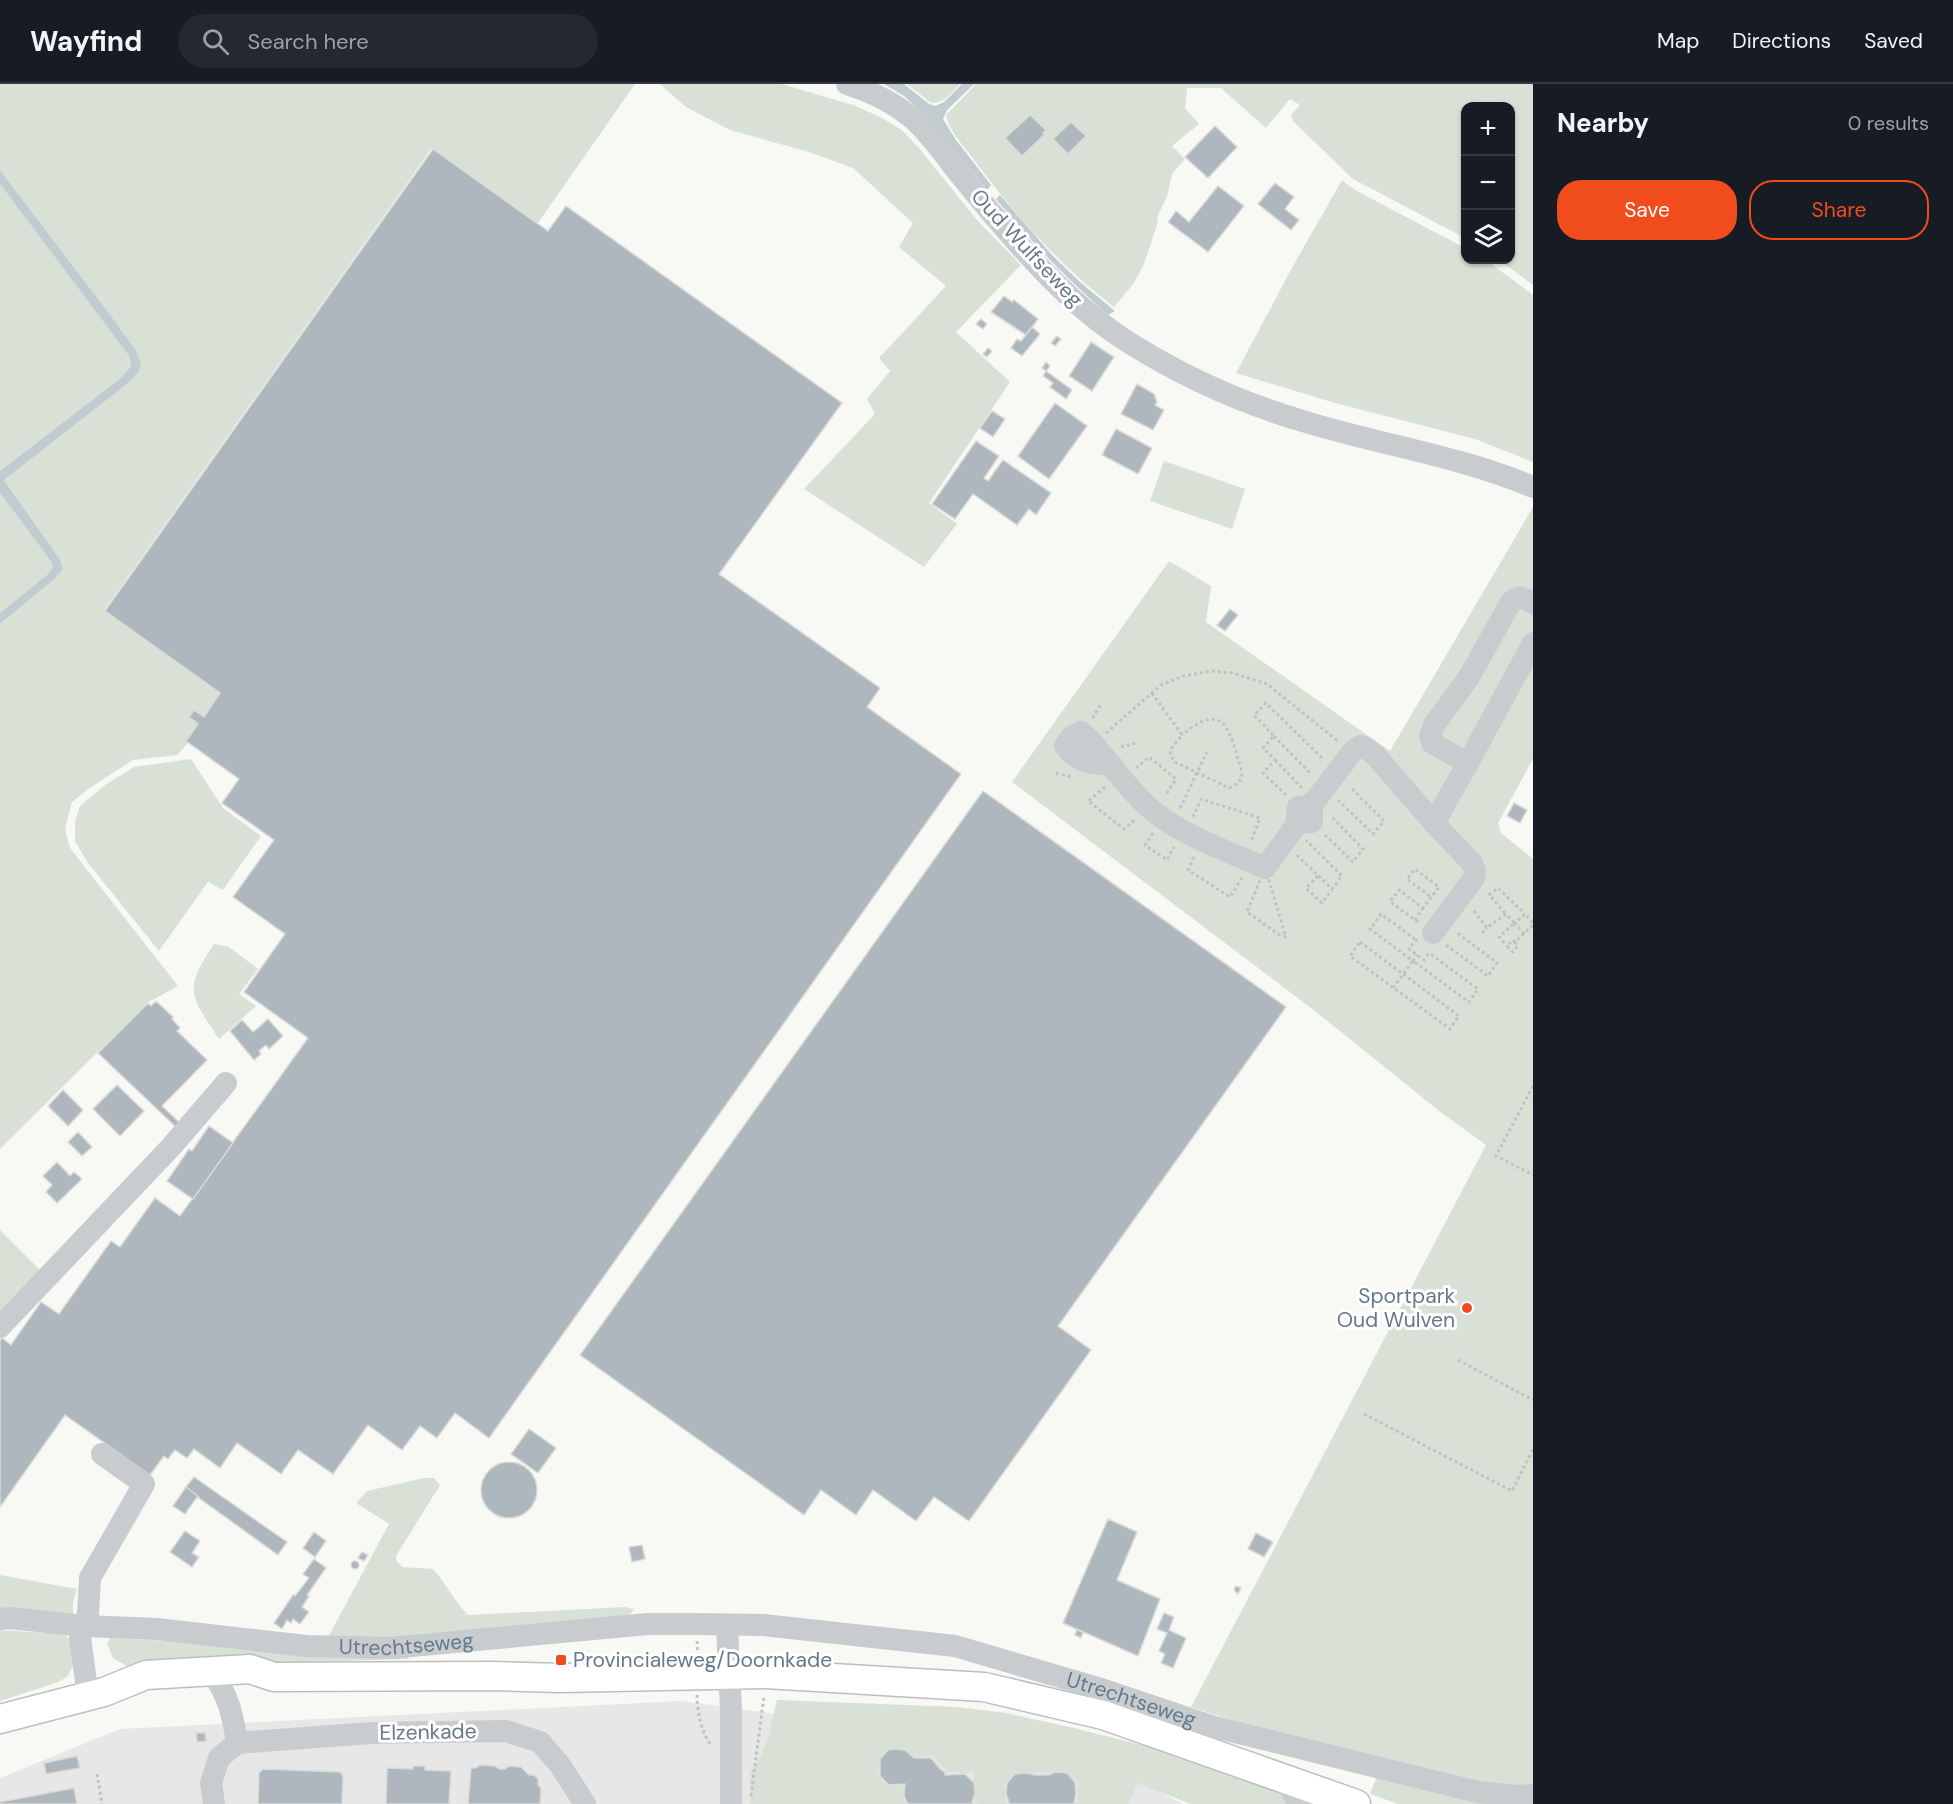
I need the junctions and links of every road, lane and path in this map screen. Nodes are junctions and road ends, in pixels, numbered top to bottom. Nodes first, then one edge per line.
1 (847, 84) edge
2 (1533, 487) edge
3 (1533, 603) edge
4 (1533, 643) edge
5 (1152, 693) junction
6 (1102, 703) dead end
7 (1100, 733) junction
8 (1182, 735) junction
9 (1274, 736) junction
10 (1136, 743) dead end
11 (1207, 752) dead end
12 (1352, 752) junction
13 (1275, 760) junction
14 (1468, 763) junction
15 (1118, 773) junction
16 (1197, 773) junction
17 (1311, 774) junction
18 (1308, 815) junction
19 (1172, 823) junction
20 (1434, 823) junction
21 (1293, 851) dead end
22 (1254, 863) junction
23 (1318, 876) junction
24 (1332, 890) junction
25 (1461, 895) junction
26 (1431, 897) junction
27 (1423, 908) junction
28 (1506, 914) junction
29 (1525, 914) junction
30 (1515, 924) junction
31 (1533, 924) edge
32 (1488, 928) junction
33 (1482, 933) dead end
34 (1524, 934) junction
35 (1427, 938) junction
36 (1515, 942) junction
37 (1507, 946) junction
38 (1417, 955) dead end
39 (1413, 961) junction
40 (1403, 974) junction
41 (1394, 988) junction
42 (226, 1083) dead end
43 (1533, 1086) edge
44 (1533, 1175) edge
45 (0, 1327) edge
46 (1458, 1360) dead end
47 (1533, 1400) edge
48 (1364, 1414) dead end
49 (1533, 1449) edge
50 (102, 1454) dead end
51 (0, 1618) edge
52 (697, 1624) junction
53 (85, 1626) junction
54 (727, 1626) junction
55 (766, 1674) junction
56 (698, 1676) junction
57 (729, 1676) junction
58 (216, 1679) junction
59 (96, 1694) junction
60 (0, 1719) edge
61 (237, 1743) junction
62 (732, 1770) junction
63 (97, 1774) dead end
64 (1284, 1778) junction
65 (1533, 1795) edge
66 (102, 1804) edge
67 (214, 1804) edge
68 (585, 1804) edge
69 (731, 1804) edge
70 (750, 1804) edge
71 (1310, 1804) edge
72 (1356, 1804) edge

1 - 2 street, Oud Wulfseweg
3 - 14 street
4 - 14 street
5 - 7 path
5 - 8 path
5 - 12 path
6 - 7 path
7 - 10 path
7 - 15 street
8 - 16 path
8 - 16 path
9 - 13 path
9 - 17 path
9 - 17 path
11 - 16 path
12 - 18 street
12 - 20 street
13 - 18 path
13 - 18 path
14 - 20 street
15 - 19 street
15 - 19 path
15 - 19 path
16 - 19 path
17 - 18 path
18 - 18 path
18 - 18 path
18 - 22 street
18 - 24 path
19 - 19 path
19 - 22 street
19 - 22 path
19 - 22 path
20 - 25 street
21 - 23 path
22 - 22 path
23 - 24 path
23 - 24 path
25 - 32 path
25 - 35 street
26 - 26 path
26 - 27 path
27 - 35 path
27 - 35 path
28 - 29 path
28 - 30 path
28 - 32 path
29 - 30 path
29 - 31 path
30 - 34 path
30 - 37 path
31 - 34 path
32 - 33 path
34 - 36 path
35 - 35 path
35 - 39 path
35 - 39 path
36 - 37 path
36 - 37 path
38 - 39 path
39 - 40 path
40 - 41 path
40 - 41 path
40 - 41 path
42 - 45 street
43 - 44 path
46 - 47 path
48 - 49 path
50 - 53 street
51 - 53 street, Utrechtseweg
52 - 53 street, Utrechtseweg
52 - 54 street, Utrechtseweg
52 - 56 path
53 - 59 street
54 - 57 street
54 - 65 street, Utrechtseweg
55 - 57 main road, Utrechtseweg
55 - 64 main road, Utrechtseweg
55 - 70 path
56 - 57 main road, Utrechtseweg
56 - 58 main road, Utrechtseweg
56 - 62 path
57 - 62 street
58 - 59 main road, Utrechtseweg
58 - 61 street
59 - 60 main road, Utrechtseweg
61 - 67 street
61 - 68 street, Elzenkade
62 - 69 street
63 - 66 path
64 - 71 street
64 - 72 main road, Utrechtseweg

